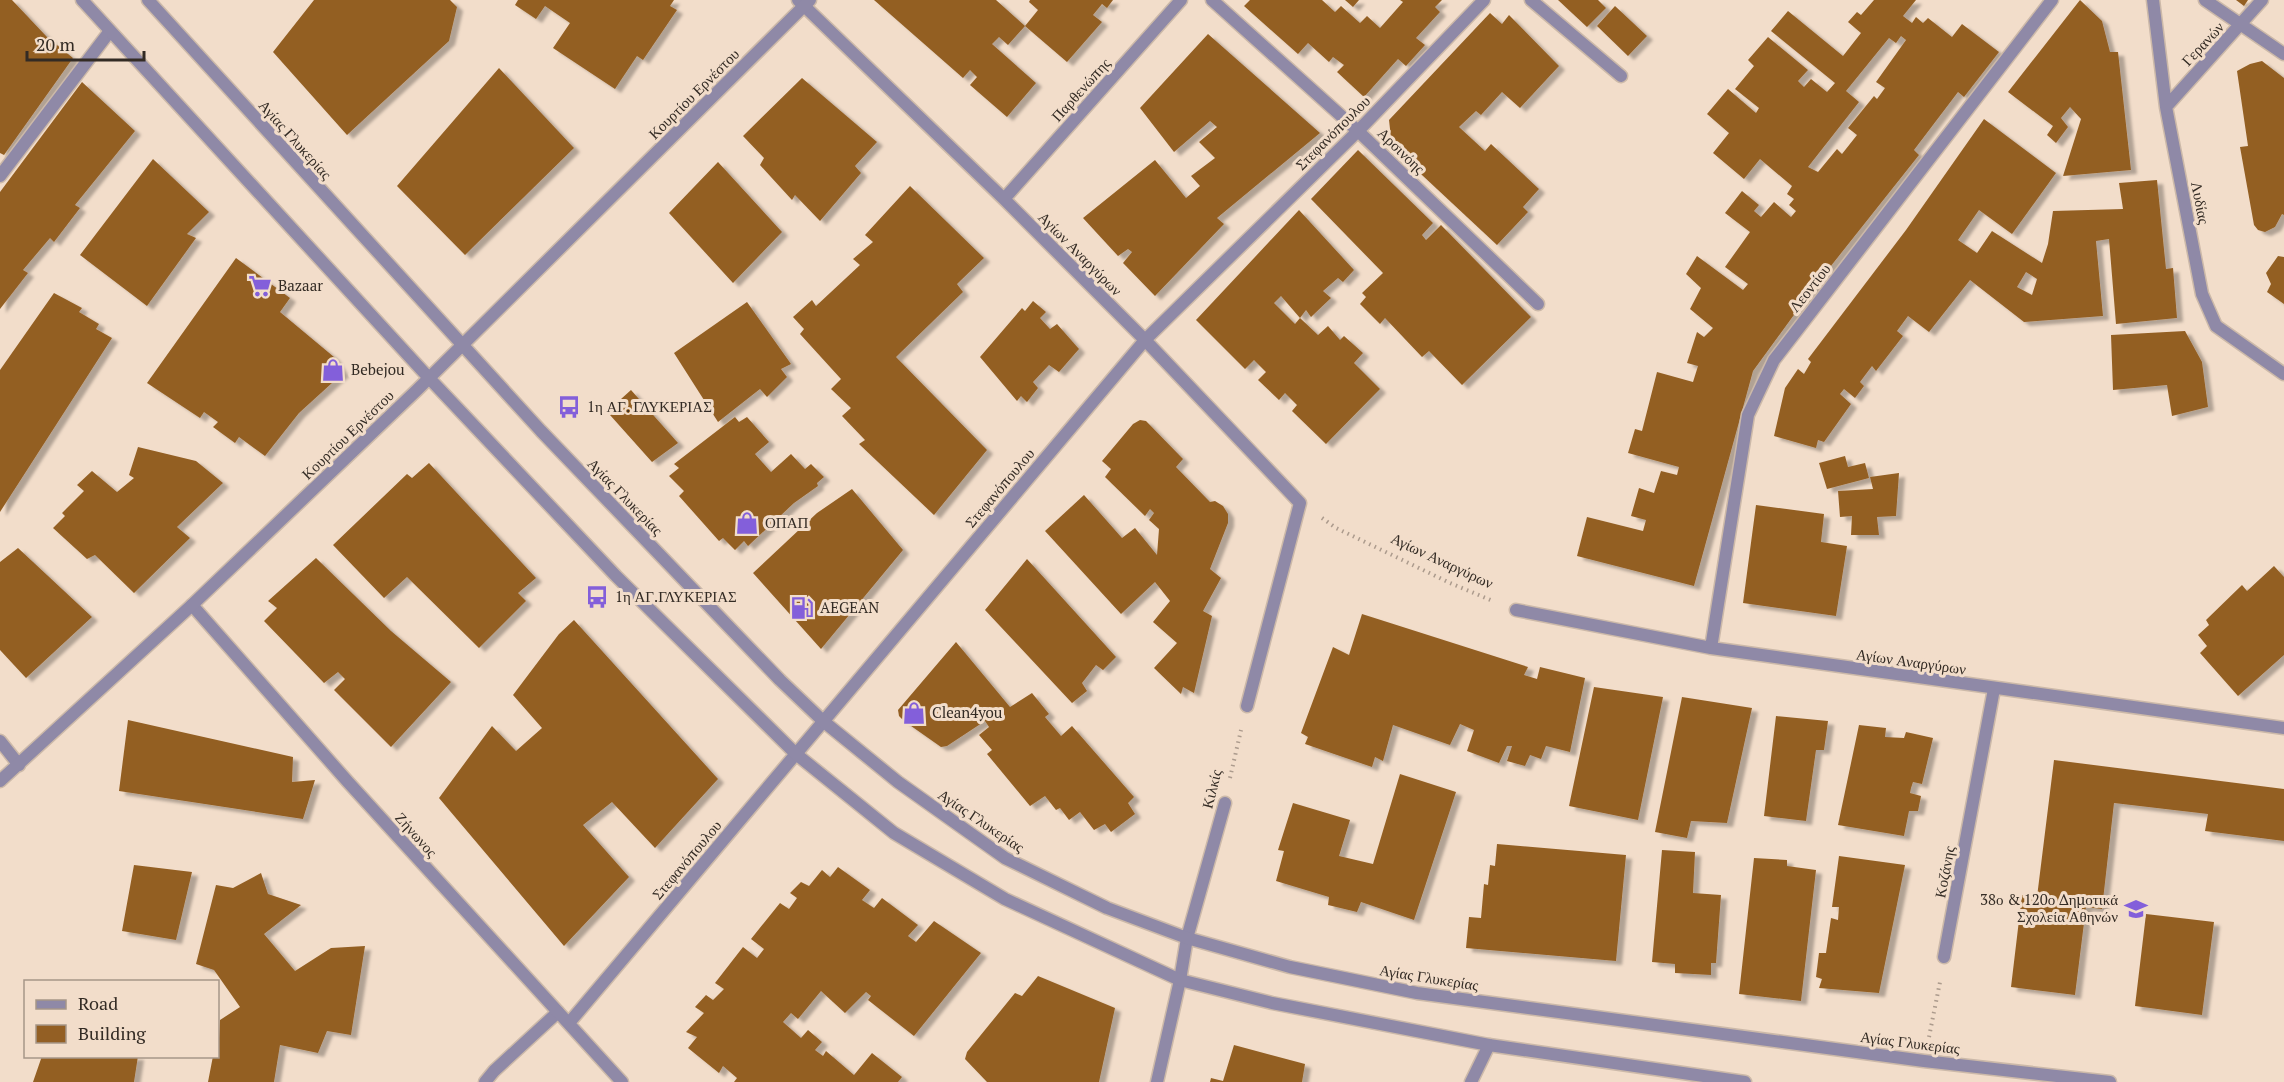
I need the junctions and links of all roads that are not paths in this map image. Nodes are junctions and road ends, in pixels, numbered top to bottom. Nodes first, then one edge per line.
1 (82, 0) edge
2 (148, 0) edge
3 (1181, 0) edge
4 (1212, 0) edge
5 (1484, 0) edge
6 (1531, 0) edge
7 (2052, 0) edge
8 (2153, 0) edge
9 (2205, 0) edge
10 (2262, 0) edge
11 (804, 2) edge
12 (2241, 25) junction
13 (110, 31) junction
14 (2284, 54) edge
15 (1621, 76) dead end
16 (2166, 106) junction
17 (1358, 131) junction
18 (0, 176) edge
19 (1004, 199) junction
20 (1538, 304) dead end
21 (1145, 340) junction
22 (462, 345) junction
23 (2284, 374) edge
24 (429, 378) junction
25 (192, 605) junction
26 (1516, 610) road end
27 (1711, 648) junction
28 (1994, 689) junction
29 (1247, 706) road end
30 (823, 721) junction
31 (2284, 728) edge
32 (0, 741) edge
33 (796, 754) junction
34 (20, 765) junction
35 (0, 781) edge
36 (1225, 803) road end
37 (1187, 939) junction
38 (1944, 957) road end
39 (1180, 980) junction
40 (558, 1012) junction
41 (569, 1023) junction
42 (1489, 1045) junction
43 (485, 1082) edge
44 (622, 1082) edge
45 (1157, 1082) edge
46 (1471, 1082) edge
47 (1745, 1082) edge
48 (2110, 1082) edge

1 - 13 street
2 - 22 street, Αγίας Γλυκερίας
3 - 19 street, Παρθενώπης
4 - 17 street, Αρσινόης
5 - 17 street, Στεφανόπουλου
6 - 15 street
7 - 27 street, Λεοντίου
8 - 16 street, Λυδίας
9 - 12 street
10 - 12 street, Γερανών
11 - 19 street, Αγίων Αναργύρων
11 - 22 street, Κουρτίου Ερνέστου
12 - 14 street
12 - 16 street, Γερανών
13 - 18 street
13 - 24 street
16 - 23 street, Λυδίας
17 - 20 street, Αρσινόης
17 - 21 street, Στεφανόπουλου
19 - 21 street, Αγίων Αναργύρων
21 - 29 street, Αγίων Αναργύρων
21 - 30 street, Στεφανόπουλου
22 - 24 street, Κουρτίου Ερνέστου
22 - 30 street, Αγίας Γλυκερίας
24 - 25 street, Κουρτίου Ερνέστου
24 - 33 street
25 - 34 street, Κουρτίου Ερνέστου
25 - 40 street, Ζήνωνος
26 - 27 street, Αγίων Αναργύρων
27 - 28 street, Αγίων Αναργύρων
28 - 31 street, Αγίων Αναργύρων
28 - 38 street, Κοζάνης
30 - 33 street, Στεφανόπουλου
30 - 37 street, Αγίας Γλυκερίας
32 - 34 street
33 - 39 street
33 - 41 street, Στεφανόπουλου
34 - 35 street, Κουρτίου Ερνέστου
36 - 37 street, Κιλκίς
37 - 39 street, Κιλκίς
37 - 48 street, Αγίας Γλυκερίας
39 - 42 street
39 - 45 street, Κιλκίς
40 - 41 street, Ζήνωνος
40 - 43 street
41 - 44 street, Ζήνωνος
42 - 46 street
42 - 47 street

